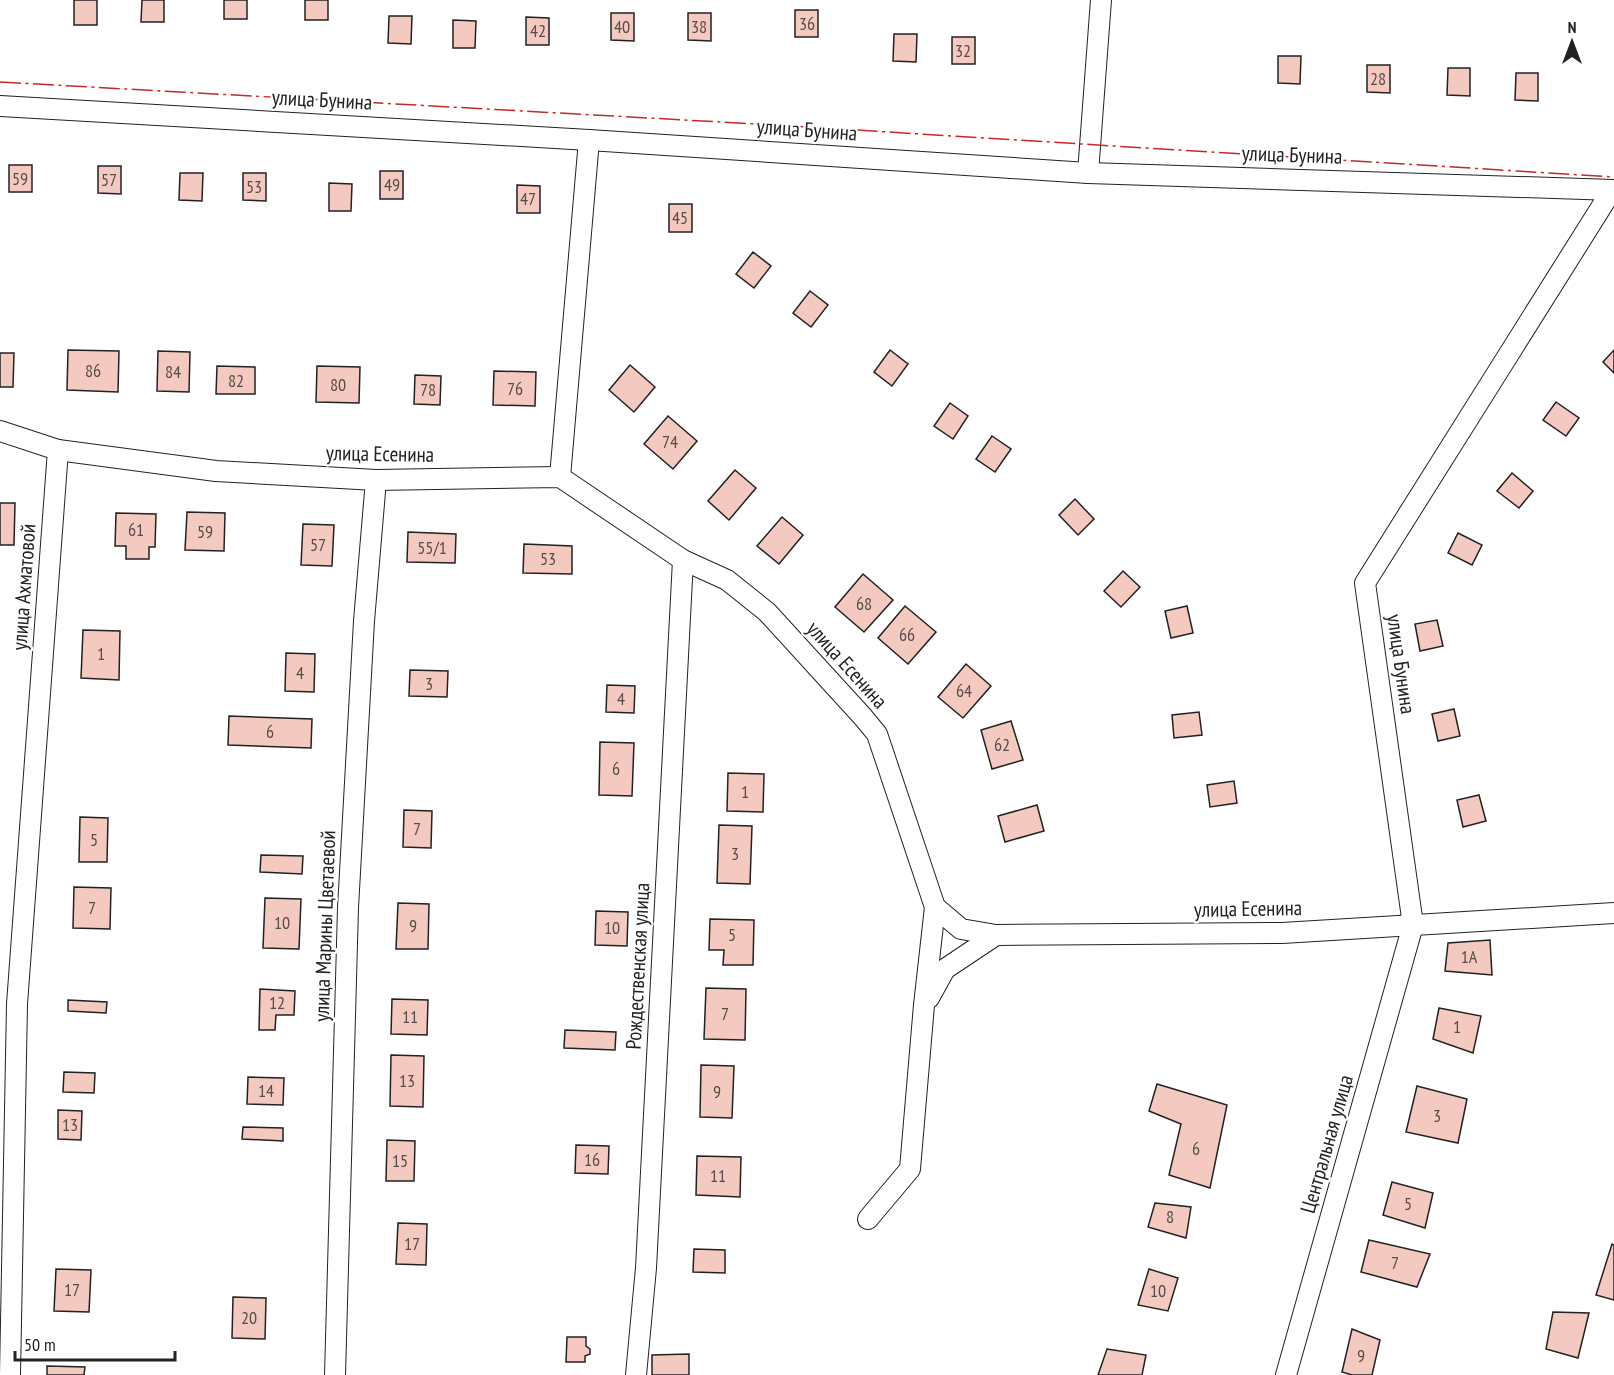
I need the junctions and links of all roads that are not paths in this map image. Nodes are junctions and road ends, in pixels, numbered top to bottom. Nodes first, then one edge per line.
1 (1101, 0) edge
2 (0, 106) edge
3 (589, 140) junction
4 (1088, 172) junction
5 (1613, 190) edge
6 (0, 431) edge
7 (58, 450) junction
8 (560, 477) junction
9 (376, 480) junction
10 (683, 560) junction
11 (935, 907) junction
12 (1614, 913) edge
13 (1413, 926) junction
14 (996, 935) junction
15 (924, 1005) junction
16 (867, 1219) dead end
17 (10, 1375) edge
18 (335, 1375) edge
19 (636, 1375) edge
20 (1286, 1375) edge

1 - 4 street
2 - 3 street, улица Бунина
3 - 4 street, улица Бунина
3 - 8 street
4 - 5 street, улица Бунина
5 - 13 street, улица Бунина
6 - 7 street, улица Есенина
7 - 9 street, улица Есенина
7 - 17 street, улица Ахматовой
8 - 9 street, улица Есенина
8 - 10 street, улица Есенина
9 - 18 street, улица Марины Цветаевой
10 - 11 street, улица Есенина
10 - 19 street, Рождественская улица
11 - 14 street, улица Есенина
11 - 15 street
12 - 13 street, улица Есенина
13 - 14 street, улица Есенина
13 - 20 street, Центральная улица
14 - 15 street
15 - 16 street

